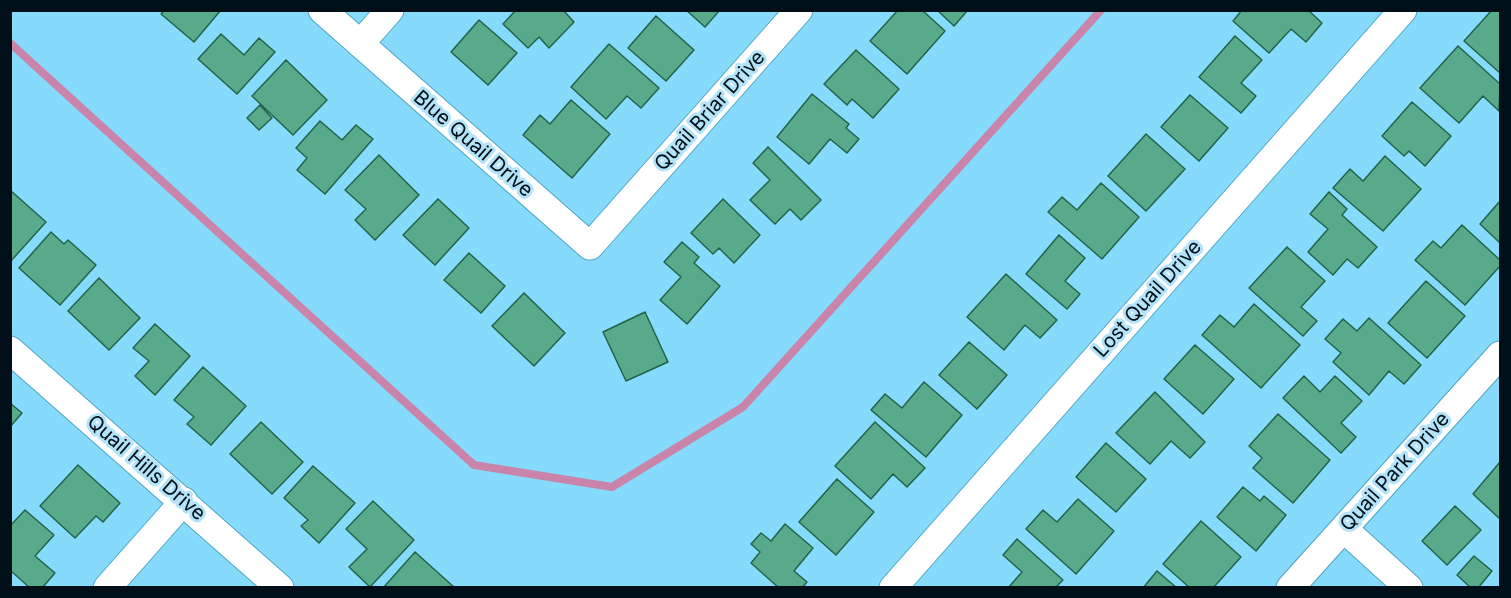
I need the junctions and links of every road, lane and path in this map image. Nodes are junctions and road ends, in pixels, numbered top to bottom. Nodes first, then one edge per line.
1 (322, 10) edge
2 (390, 10) edge
3 (800, 10) edge
4 (1403, 10) edge
5 (360, 44) junction
6 (621, 211) joint
7 (10, 350) edge
8 (1500, 356) edge
9 (184, 501) junction
10 (1344, 529) junction
11 (107, 588) edge
12 (280, 588) edge
13 (892, 588) edge
14 (1290, 588) edge
15 (1409, 588) edge

1 - 5 street, Blue Quail Drive
2 - 5 street
3 - 6 street, Quail Briar Drive
4 - 13 street, Lost Quail Drive
5 - 6 street, Blue Quail Drive
7 - 9 street, Quail Hills Drive
8 - 10 street, Quail Park Drive
9 - 11 street
9 - 12 street, Quail Hills Drive
10 - 14 street, Quail Park Drive
10 - 15 street

